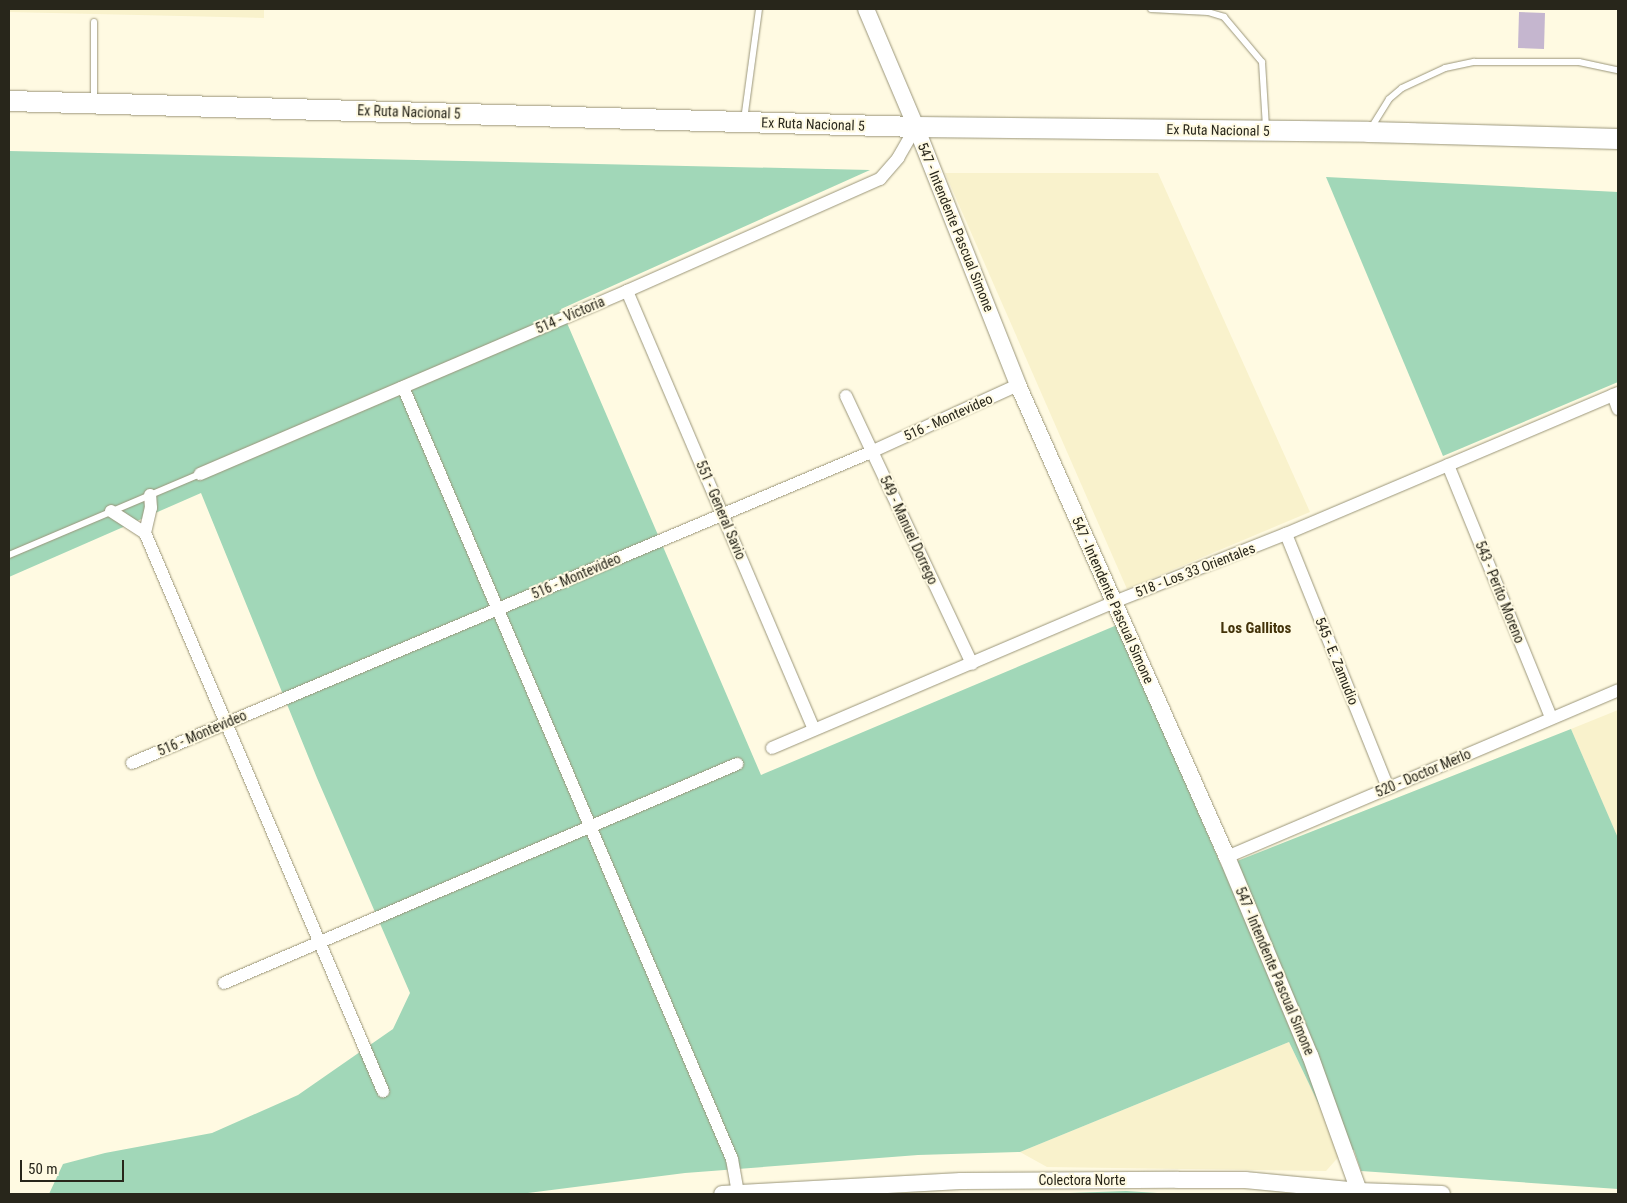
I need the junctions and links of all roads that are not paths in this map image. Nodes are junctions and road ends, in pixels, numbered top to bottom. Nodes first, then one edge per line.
1 (759, 9) edge
2 (866, 9) edge
3 (1151, 9) edge
4 (94, 22) dead end
5 (1618, 70) edge
6 (9, 101) edge
7 (94, 103) junction
8 (744, 122) junction
9 (916, 127) junction
10 (1266, 131) junction
11 (1368, 132) junction
12 (1618, 139) edge
13 (627, 291) junction
14 (1018, 385) junction
15 (403, 386) junction
16 (1615, 394) edge
17 (846, 396) dead end
18 (1618, 409) edge
19 (871, 452) junction
20 (1448, 465) junction
21 (200, 474) joint
22 (150, 495) junction
23 (111, 511) junction
24 (723, 514) junction
25 (145, 533) junction
26 (1286, 534) junction
27 (9, 555) edge
28 (1114, 602) junction
29 (498, 609) junction
30 (972, 664) junction
31 (1618, 690) edge
32 (1551, 718) junction
33 (226, 723) junction
34 (814, 729) junction
35 (772, 748) dead end
36 (132, 763) dead end
37 (737, 764) dead end
38 (1388, 788) junction
39 (590, 827) junction
40 (1227, 857) junction
41 (320, 942) junction
42 (224, 984) dead end
43 (383, 1090) dead end
44 (1359, 1191) junction
45 (738, 1193) junction
46 (722, 1194) edge
47 (1442, 1194) edge

1 - 8 lane
2 - 9 street, 547 - Intendente Pascual Simone
3 - 10 lane
4 - 7 lane
5 - 11 lane
6 - 7 main road, Ex Ruta Nacional 5
7 - 8 main road, Ex Ruta Nacional 5
8 - 9 main road, Ex Ruta Nacional 5
9 - 10 main road, Ex Ruta Nacional 5
9 - 13 street, 514 - Victoria
9 - 14 street, 547 - Intendente Pascual Simone
10 - 11 main road, Ex Ruta Nacional 5
11 - 12 main road, Ex Ruta Nacional 5
13 - 15 street, 514 - Victoria
13 - 24 street, 551 - General Savio
14 - 19 street, 516 - Montevideo
14 - 28 street, 547 - Intendente Pascual Simone
15 - 21 street, 514 - Victoria
15 - 29 street
16 - 18 street
16 - 20 street, 518 - Los 33 Orientales
17 - 19 street, 549 - Manuel Dorrego
19 - 24 street, 516 - Montevideo
19 - 30 street, 549 - Manuel Dorrego
20 - 26 street, 518 - Los 33 Orientales
20 - 32 street, 543 - Perito Moreno
21 - 22 lane
22 - 23 lane
22 - 25 street
23 - 25 street
23 - 27 lane
24 - 29 street, 516 - Montevideo
24 - 34 street, 551 - General Savio
25 - 33 street
26 - 28 street, 518 - Los 33 Orientales
26 - 38 street, 545 - E. Zamudio
28 - 30 street, 518 - Los 33 Orientales
28 - 40 street, 547 - Intendente Pascual Simone
29 - 33 street, 516 - Montevideo
29 - 39 street
30 - 34 street, 518 - Los 33 Orientales
31 - 32 street, 520 - Doctor Merlo
32 - 38 street, 520 - Doctor Merlo
33 - 36 street, 516 - Montevideo
33 - 41 street
34 - 35 street, 518 - Los 33 Orientales
37 - 39 street
38 - 40 street, 520 - Doctor Merlo
39 - 41 street
39 - 45 street
40 - 44 street, 547 - Intendente Pascual Simone
41 - 42 street
41 - 43 street
44 - 45 street, Colectora Norte
44 - 47 street, Colectora Norte
45 - 46 street, Colectora Norte

